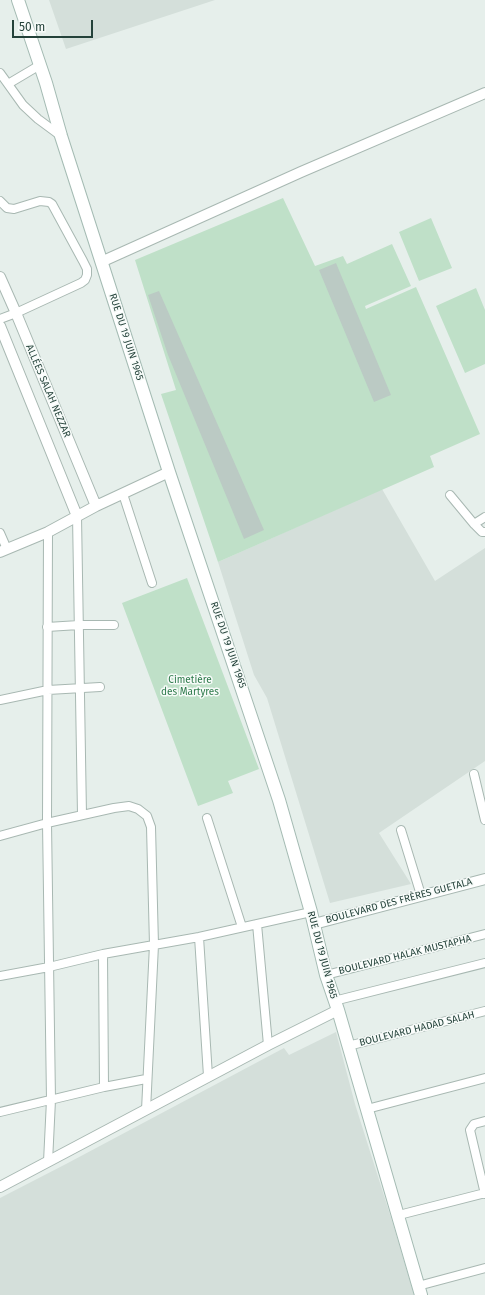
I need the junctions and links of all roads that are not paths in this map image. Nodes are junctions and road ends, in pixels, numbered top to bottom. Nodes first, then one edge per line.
1 (18, 0) edge
2 (40, 65) junction
3 (0, 73) edge
4 (8, 84) junction
5 (485, 93) edge
6 (61, 136) junction
7 (0, 201) edge
8 (101, 262) junction
9 (0, 277) edge
10 (16, 313) junction
11 (0, 319) edge
12 (0, 326) edge
13 (169, 472) junction
14 (123, 494) junction
15 (450, 495) dead end
16 (96, 506) junction
17 (77, 516) junction
18 (485, 517) edge
19 (474, 524) junction
20 (48, 532) junction
21 (485, 532) edge
22 (0, 534) edge
23 (3, 550) edge
24 (152, 583) dead end
25 (114, 624) dead end
26 (79, 625) junction
27 (47, 627) junction
28 (100, 687) dead end
29 (80, 688) junction
30 (48, 690) junction
31 (0, 700) edge
32 (474, 774) dead end
33 (82, 815) junction
34 (207, 818) dead end
35 (485, 820) edge
36 (47, 823) junction
37 (401, 830) dead end
38 (0, 836) edge
39 (485, 879) edge
40 (421, 895) junction
41 (311, 912) junction
42 (257, 924) junction
43 (314, 924) junction
44 (242, 927) junction
45 (485, 934) edge
46 (199, 937) junction
47 (154, 945) junction
48 (103, 954) junction
49 (485, 962) edge
50 (48, 967) junction
51 (326, 975) junction
52 (0, 976) edge
53 (336, 1005) junction
54 (485, 1011) edge
55 (268, 1045) junction
56 (348, 1046) junction
57 (208, 1076) junction
58 (485, 1078) edge
59 (146, 1079) junction
60 (104, 1087) junction
61 (51, 1100) junction
62 (367, 1109) junction
63 (146, 1110) junction
64 (0, 1112) edge
65 (485, 1121) edge
66 (48, 1162) junction
67 (0, 1187) edge
68 (485, 1193) edge
69 (398, 1216) junction
70 (485, 1268) edge
71 (420, 1290) edge

1 - 2 main road, RUE DU 19 JUIN 1965
2 - 4 street
2 - 6 main road, RUE DU 19 JUIN 1965
3 - 4 street
4 - 6 street
5 - 8 street
6 - 8 main road, RUE DU 19 JUIN 1965
7 - 10 street
8 - 13 main road, RUE DU 19 JUIN 1965
9 - 10 street, ALLÉES SALAH NEZZAR
10 - 11 street
10 - 16 street, ALLÉES SALAH NEZZAR
12 - 17 street
13 - 14 street
13 - 41 main road, RUE DU 19 JUIN 1965
14 - 16 street
14 - 24 street
15 - 19 street
16 - 17 street
17 - 20 street
17 - 26 street
18 - 19 street
19 - 21 street
20 - 23 street
20 - 27 street
22 - 23 street
25 - 26 street
26 - 27 street
26 - 29 street
27 - 30 street
28 - 29 street
29 - 30 street
29 - 33 street
30 - 31 street
30 - 36 street
32 - 35 street
33 - 36 street
33 - 47 street
34 - 44 street
36 - 38 street
36 - 50 street
37 - 40 street
39 - 40 street, BOULEVARD DES FRÈRES GUETALA
40 - 43 street, BOULEVARD DES FRÈRES GUETALA
41 - 42 street
41 - 43 main road, RUE DU 19 JUIN 1965
42 - 44 street
42 - 55 street
43 - 51 main road, RUE DU 19 JUIN 1965
44 - 46 street
45 - 51 street, BOULEVARD HALAK MUSTAPHA
46 - 47 street
46 - 57 street
47 - 48 street
47 - 59 street
48 - 50 street
48 - 60 street
49 - 53 street
50 - 52 street
50 - 61 street
51 - 53 main road, RUE DU 19 JUIN 1965
53 - 55 street
53 - 56 main road, RUE DU 19 JUIN 1965
54 - 56 street, BOULEVARD HADAD SALAH
55 - 57 street
56 - 62 main road, RUE DU 19 JUIN 1965
57 - 63 street
58 - 62 street
59 - 60 street
59 - 63 street
60 - 61 street
61 - 64 street
61 - 66 street
62 - 69 main road, RUE DU 19 JUIN 1965
63 - 66 street
65 - 68 street
66 - 67 street
68 - 69 street
69 - 71 main road, RUE DU 19 JUIN 1965
70 - 71 street

